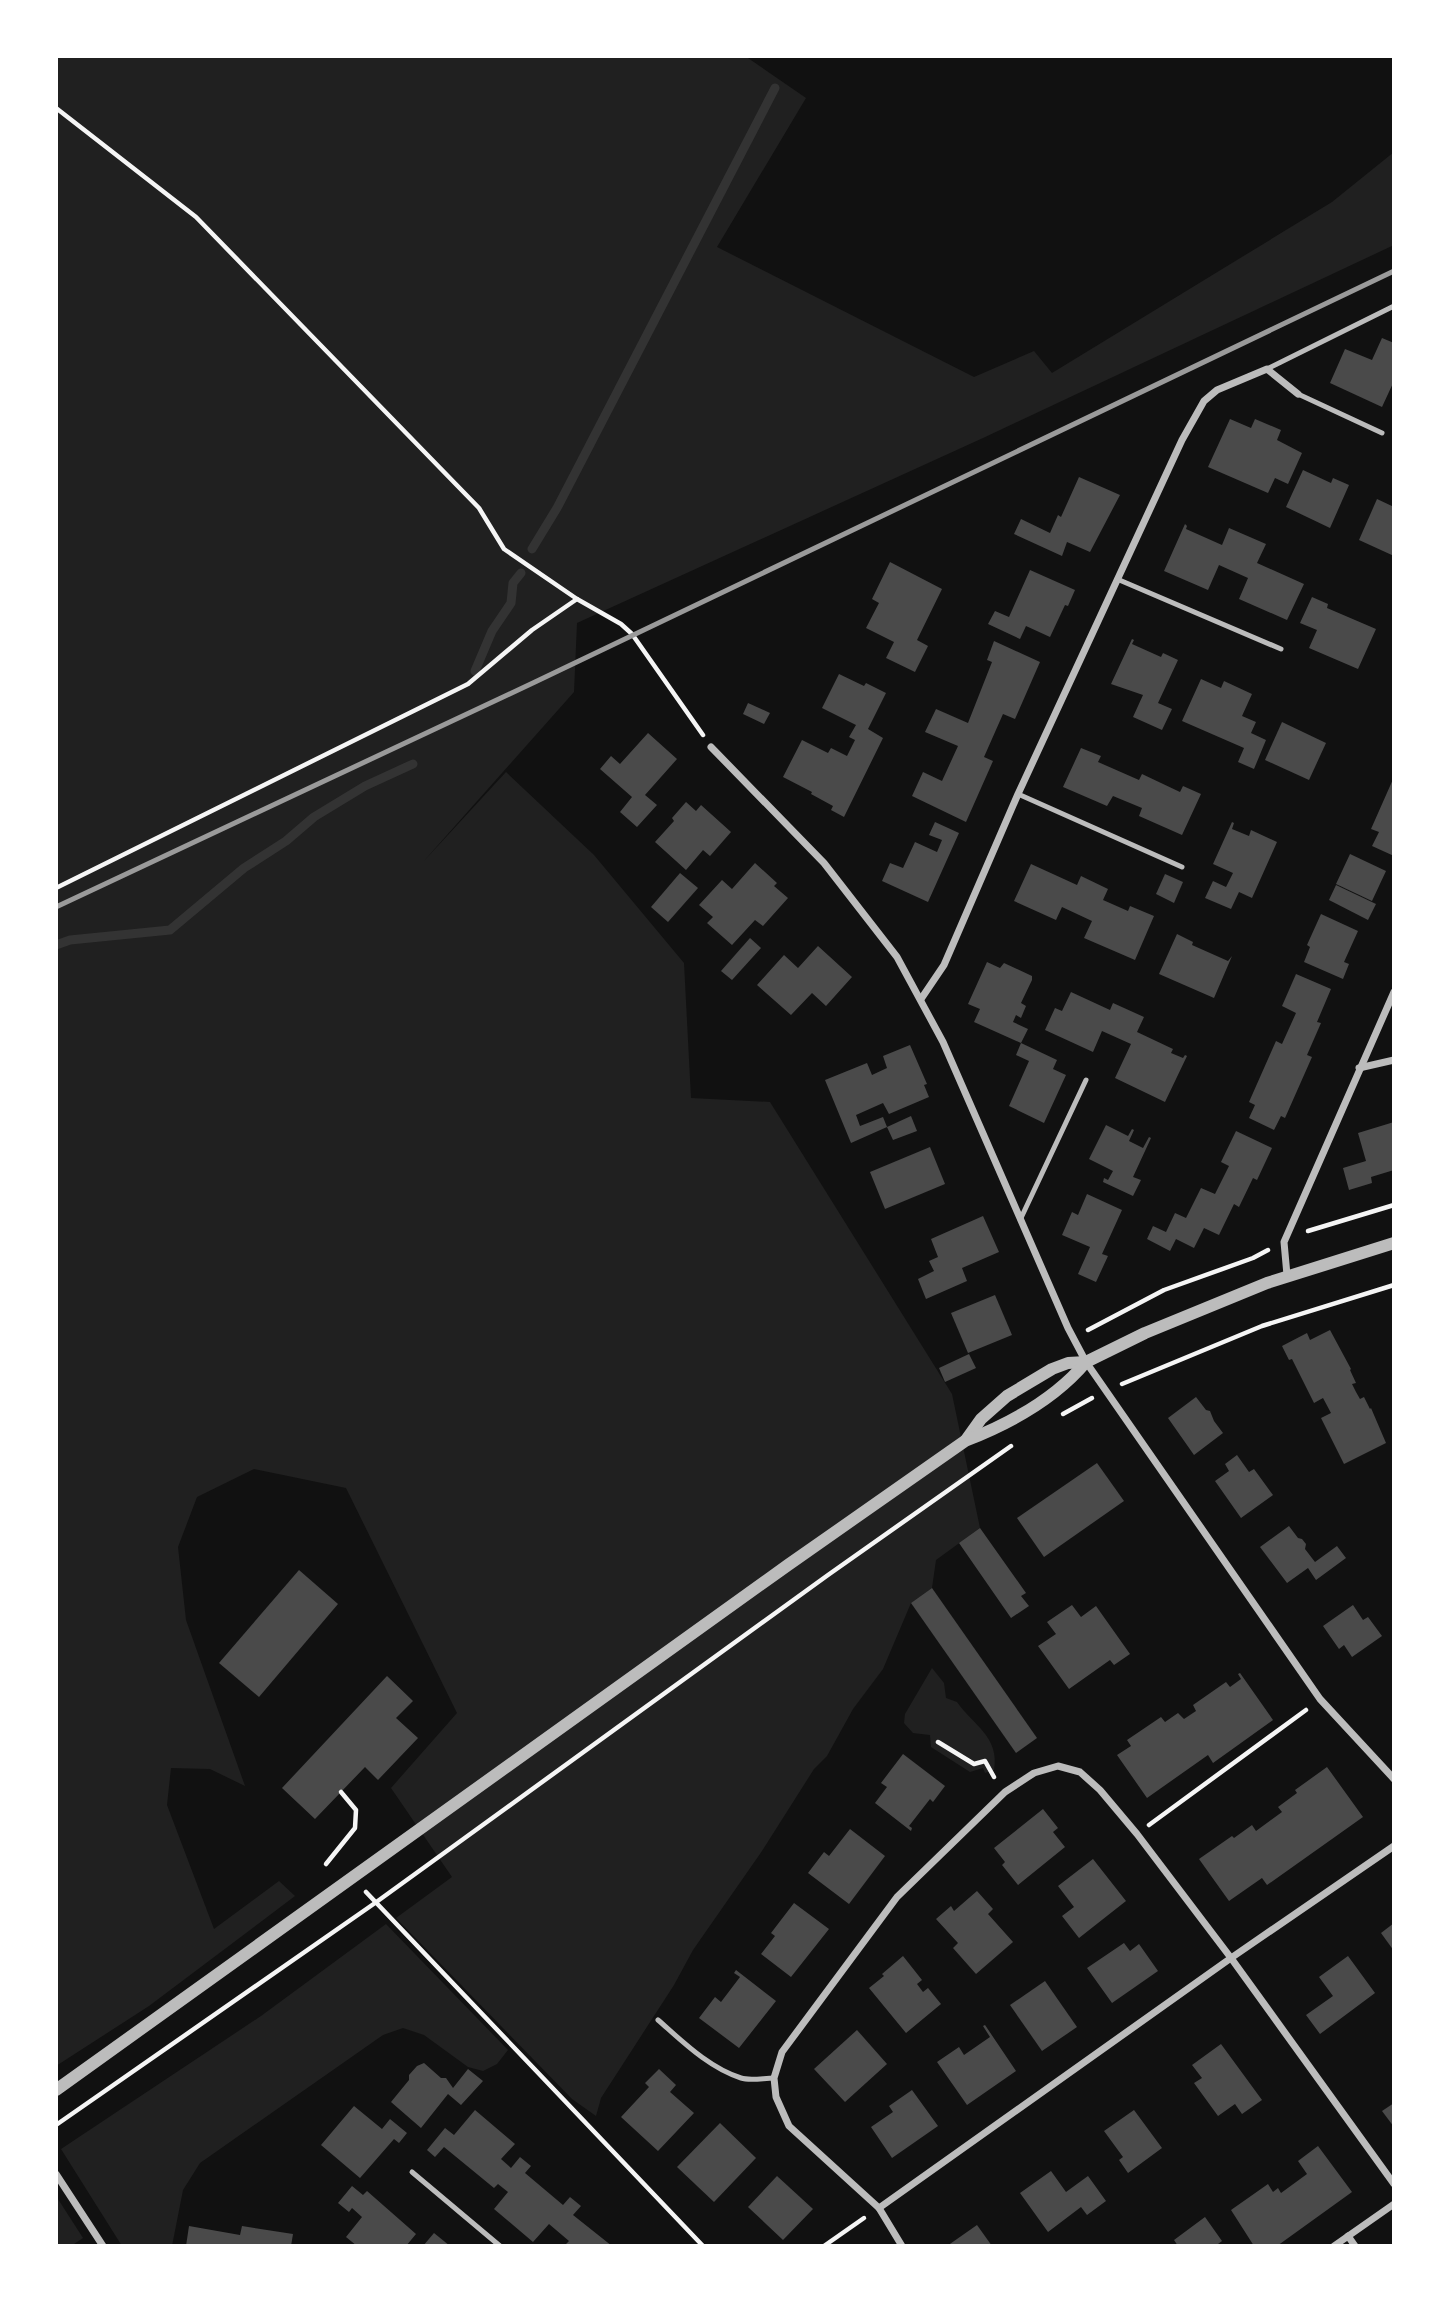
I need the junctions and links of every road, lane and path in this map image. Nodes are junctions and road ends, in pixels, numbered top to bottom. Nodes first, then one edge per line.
1 (56, 108) edge
2 (1394, 306) edge
3 (1267, 369) junction
4 (1298, 394) joint
5 (1382, 433) dead end
6 (1117, 579) junction
7 (577, 599) junction
8 (1281, 649) dead end
9 (711, 747) joint
10 (1018, 794) junction
11 (1182, 867) dead end
12 (56, 888) edge
13 (1394, 992) edge
14 (921, 999) junction
15 (1394, 1060) edge
16 (1359, 1068) junction
17 (1086, 1080) dead end
18 (1394, 1205) edge
19 (1021, 1218) junction
20 (1284, 1242) junction
21 (1394, 1243) edge
22 (1287, 1275) junction
23 (1394, 1285) edge
24 (1073, 1339) junction
25 (1086, 1362) junction
26 (1105, 1392) junction
27 (965, 1441) junction
28 (967, 1479) dead end
29 (1320, 1699) junction
30 (938, 1742) dead end
31 (1394, 1779) edge
32 (341, 1792) dead end
33 (1006, 1792) junction
34 (1137, 1834) junction
35 (1394, 1846) edge
36 (326, 1864) dead end
37 (355, 1877) junction
38 (375, 1903) junction
39 (1231, 1958) junction
40 (658, 2020) dead end
41 (774, 2078) junction
42 (56, 2090) edge
43 (56, 2125) edge
44 (412, 2172) dead end
45 (56, 2174) edge
46 (1394, 2185) edge
47 (1394, 2204) edge
48 (879, 2208) junction
49 (1349, 2236) junction
50 (103, 2246) edge
51 (500, 2246) edge
52 (703, 2246) edge
53 (824, 2246) edge
54 (902, 2246) edge
55 (1334, 2246) edge
56 (1355, 2246) edge

1 - 7 path
2 - 3 lane
3 - 4 street
3 - 6 street
4 - 5 lane
6 - 8 lane
6 - 10 street
7 - 9 path
7 - 12 path
9 - 14 street
10 - 11 lane
10 - 14 street
13 - 16 street
14 - 19 street
15 - 16 street
16 - 20 street
17 - 19 lane
18 - 20 path
19 - 24 street
20 - 22 street
20 - 24 path
21 - 22 street
22 - 25 street
23 - 26 path
24 - 25 street
25 - 26 street
25 - 27 street
25 - 27 street
26 - 29 street
27 - 37 street
28 - 38 path
29 - 31 street
29 - 34 path
30 - 33 path
32 - 36 path
33 - 34 street
33 - 41 street
34 - 39 street
35 - 39 street
37 - 38 path
37 - 42 street
38 - 43 path
38 - 52 path
39 - 46 street
39 - 48 street
40 - 41 lane
41 - 48 street
44 - 51 lane
45 - 50 street
47 - 49 street
48 - 53 path
48 - 54 street
49 - 55 street
49 - 56 street

